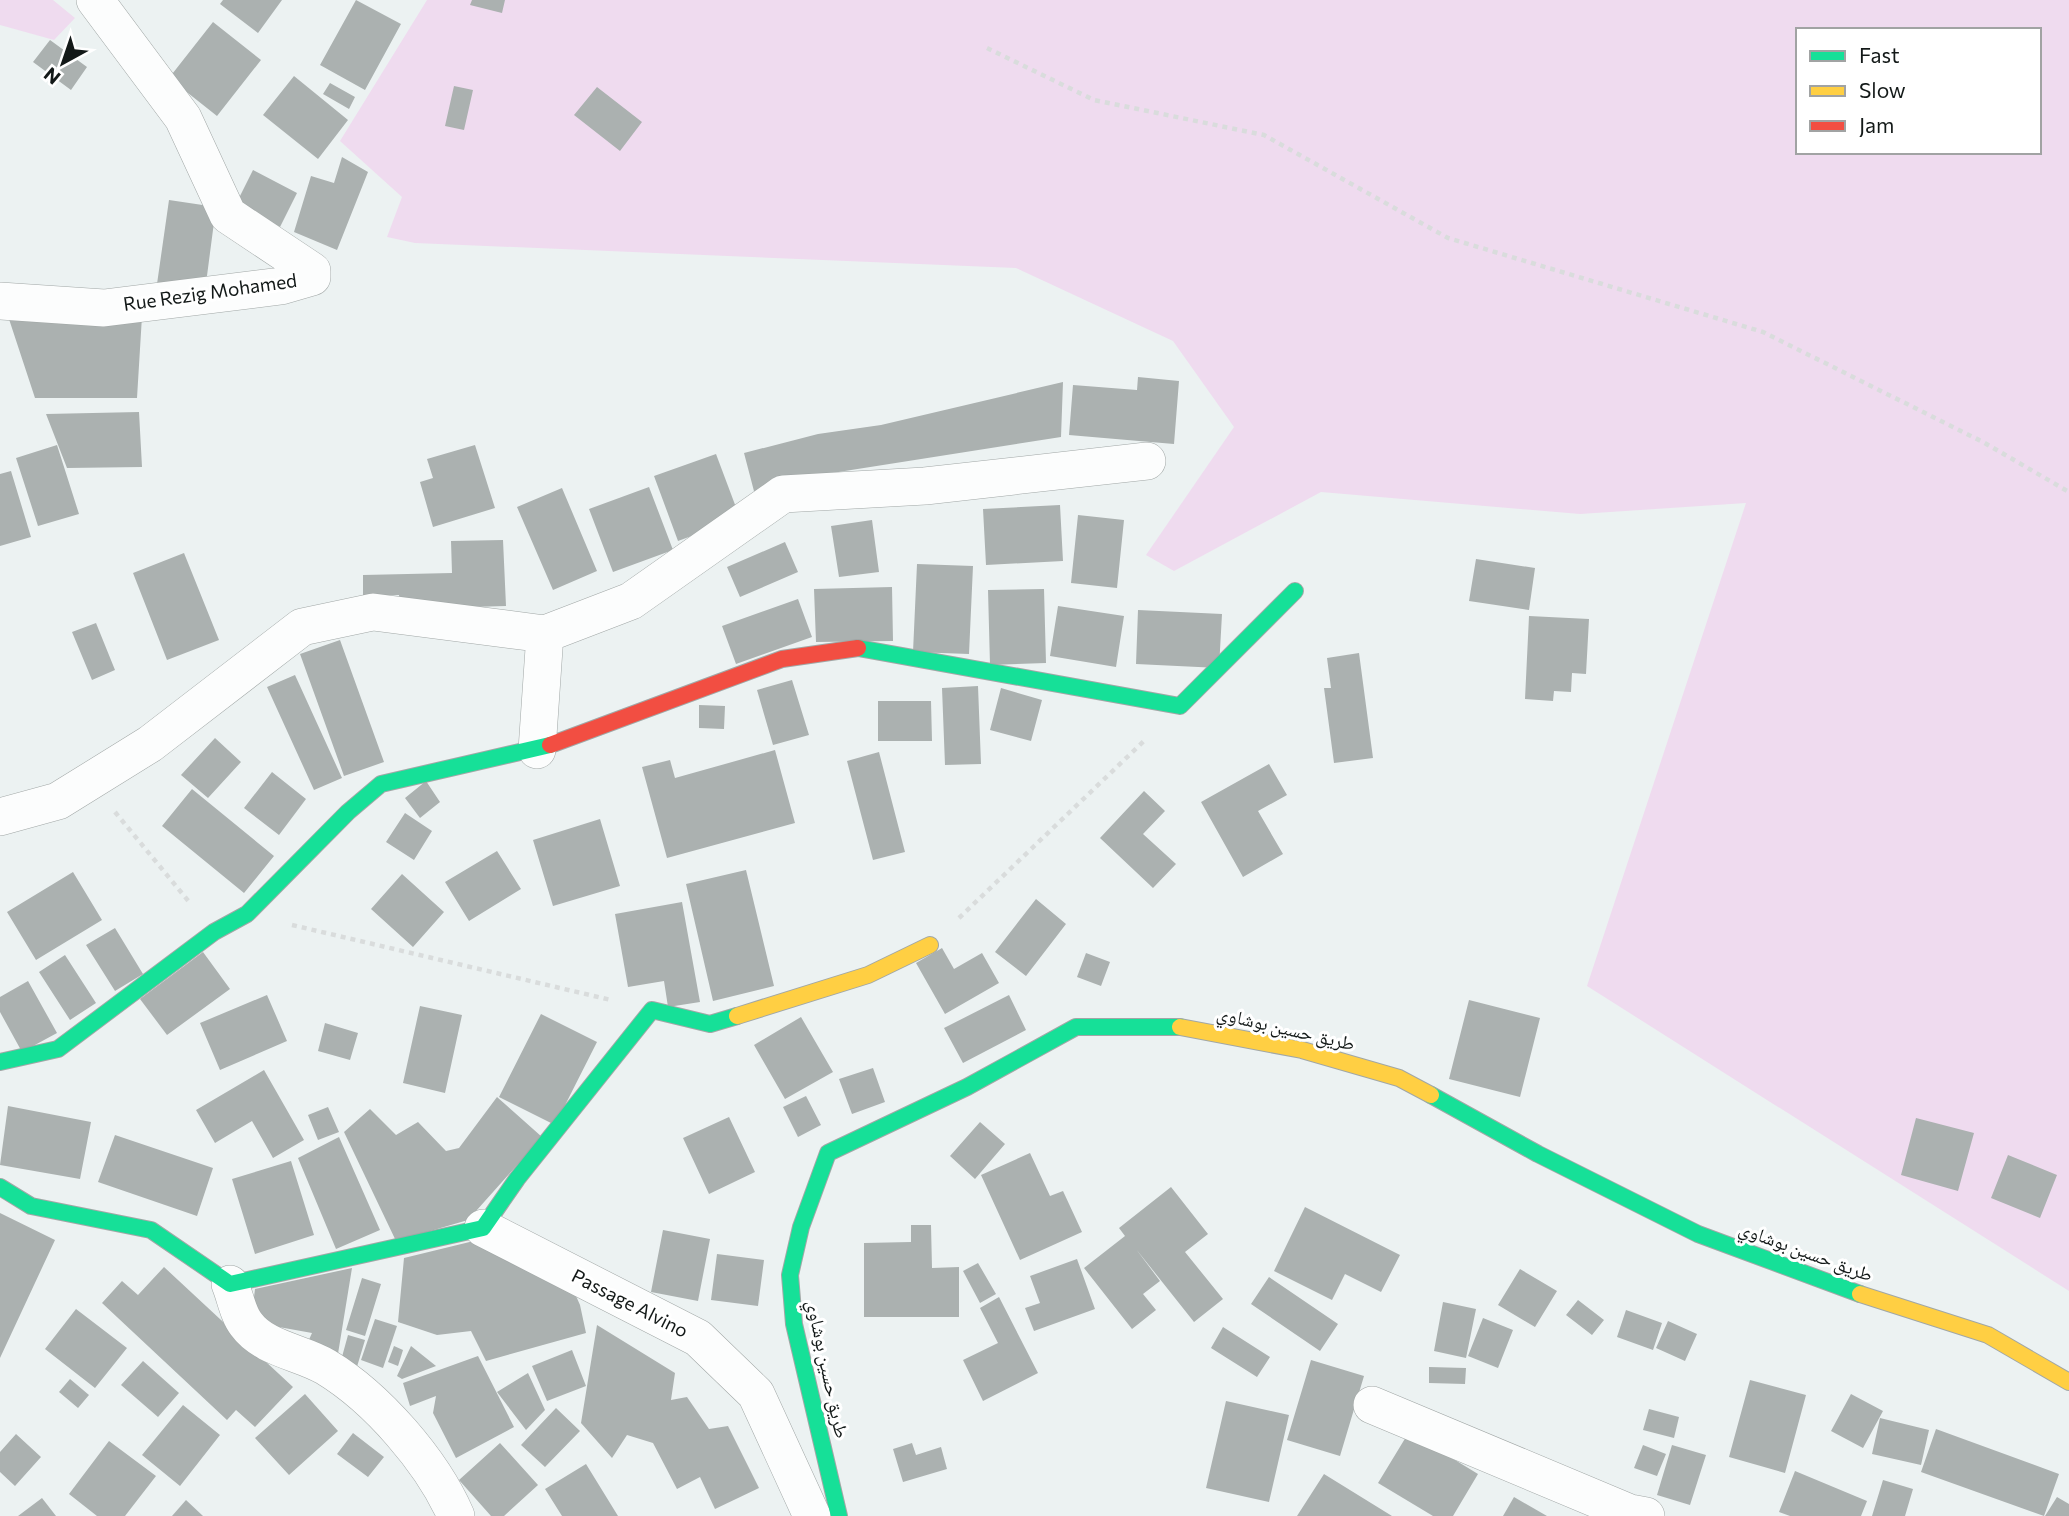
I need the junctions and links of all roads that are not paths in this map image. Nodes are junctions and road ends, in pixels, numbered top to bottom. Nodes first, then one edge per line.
1 (95, 0) edge
2 (0, 302) edge
3 (1147, 461) dead end
4 (1295, 591) dead end
5 (545, 635) junction
6 (537, 750) junction
7 (0, 817) edge
8 (930, 945) road end
9 (0, 1062) edge
10 (0, 1187) edge
11 (483, 1228) junction
12 (230, 1284) junction
13 (2069, 1382) edge
14 (1372, 1405) dead end
15 (456, 1516) edge
16 (812, 1516) edge
17 (839, 1516) edge
18 (1646, 1516) edge

1 - 2 street, Rue Rezig Mohamed
3 - 5 street
4 - 6 street
5 - 6 street
5 - 7 street
6 - 9 street
8 - 11 street
10 - 12 street
11 - 12 street
11 - 16 street, Passage Alvino
12 - 15 street
13 - 17 street, طريق حسين بوشاوي
14 - 18 street

